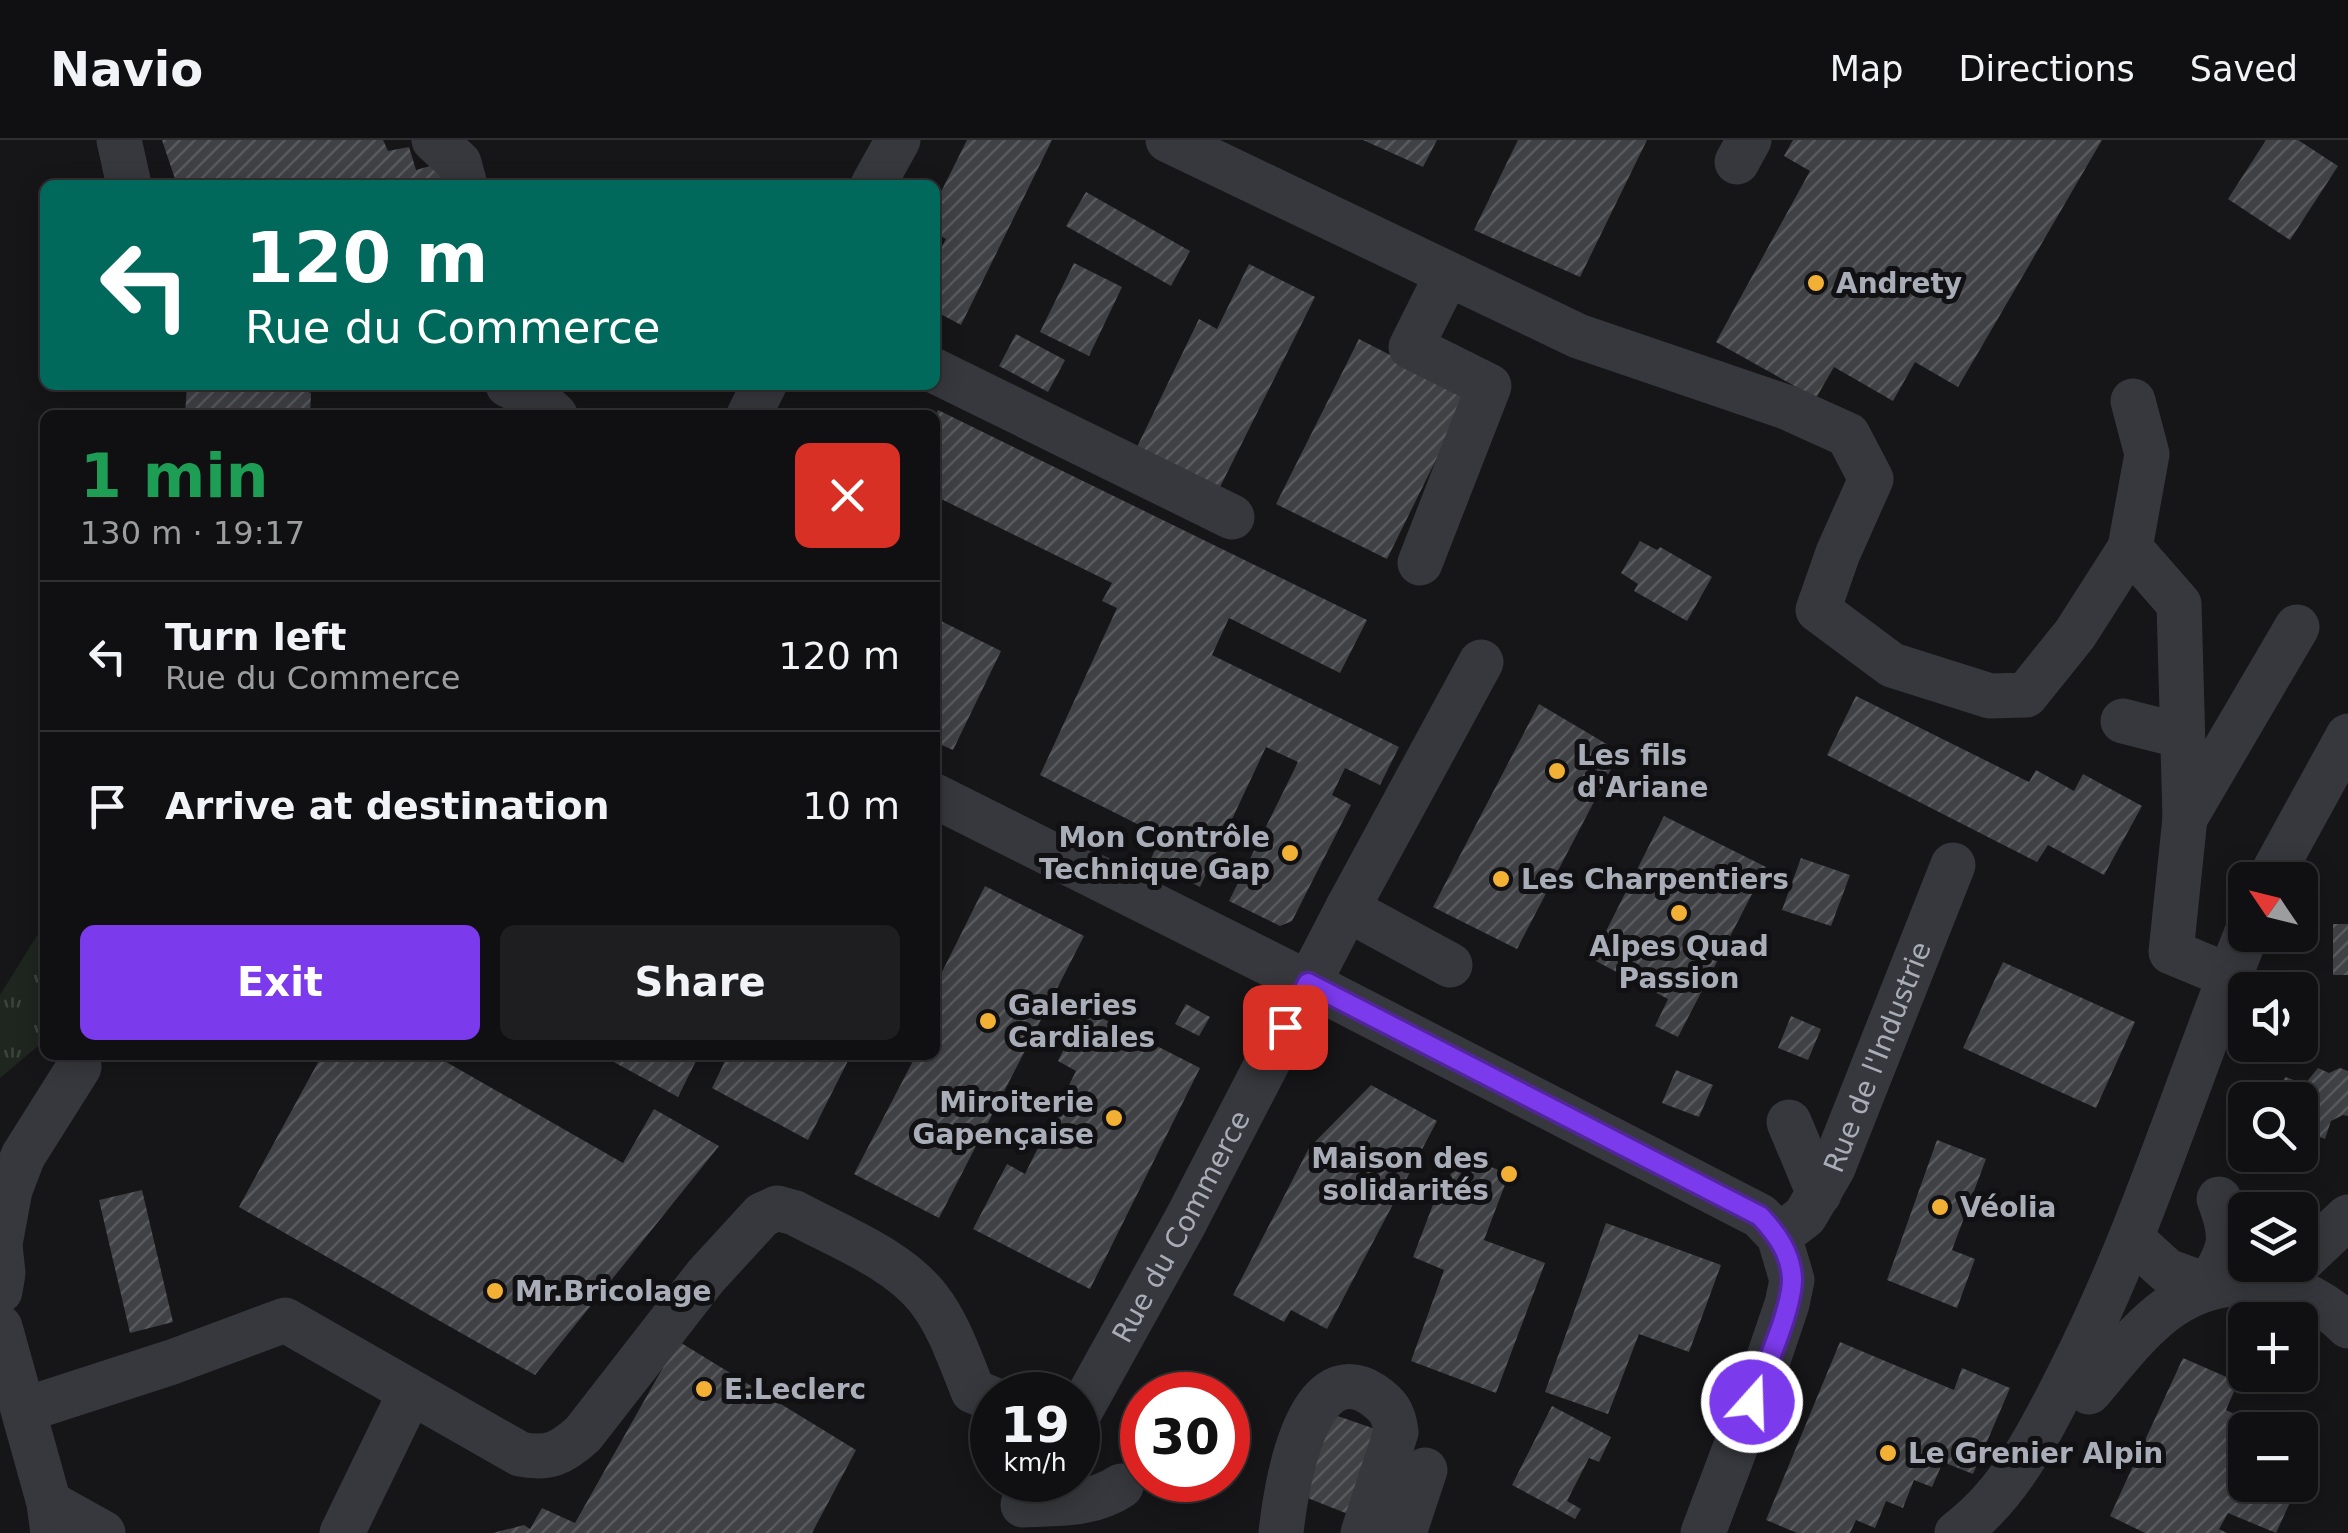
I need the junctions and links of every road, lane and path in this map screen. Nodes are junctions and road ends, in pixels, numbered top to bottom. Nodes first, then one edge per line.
1 (119, 140) edge
2 (434, 140) edge
3 (898, 140) edge
4 (1168, 140) edge
5 (128, 180) edge
6 (463, 180) edge
7 (876, 180) edge
8 (1447, 275) junction
9 (940, 373) edge
10 (2133, 401) dead end
11 (1232, 517) dead end
12 (2130, 548) junction
13 (1420, 564) dead end
14 (2298, 627) dead end
15 (1481, 662) dead end
16 (2122, 721) dead end
17 (2182, 736) junction
18 (2348, 736) edge
19 (940, 799) edge
20 (2185, 818) junction
21 (2280, 862) edge
22 (1952, 865) dead end
23 (1347, 908) junction
24 (2238, 956) edge
25 (1450, 965) dead end
26 (1308, 983) junction
27 (87, 1061) edge
28 (1789, 1122) dead end
29 (0, 1129) edge
30 (2157, 1170) junction
31 (1819, 1194) junction
32 (2228, 1205) edge
33 (2348, 1218) edge
34 (1779, 1236) junction
35 (2130, 1238) junction
36 (0, 1245) edge
37 (2318, 1246) edge
38 (2228, 1247) edge
39 (2318, 1278) edge
40 (2232, 1282) edge
41 (2303, 1282) edge
42 (2208, 1286) junction
43 (0, 1291) edge
44 (2348, 1294) edge
45 (2104, 1306) junction
46 (2348, 1326) edge
47 (0, 1327) edge
48 (1100, 1376) edge
49 (970, 1384) edge
50 (2089, 1392) junction
51 (410, 1393) junction
52 (12, 1400) edge
53 (1426, 1470) dead end
54 (1120, 1487) edge
55 (1022, 1506) edge
56 (51, 1518) edge
57 (1972, 1531) edge
58 (103, 1533) edge
59 (342, 1533) edge
60 (1280, 1533) edge
61 (1364, 1533) edge
62 (1404, 1533) edge
63 (1703, 1533) edge

1 - 5 street
2 - 6 street
3 - 7 street
4 - 8 street
8 - 12 street
8 - 13 street
9 - 11 street
10 - 12 street
12 - 17 street
14 - 20 street
15 - 23 street, Rue du Commerce
16 - 17 street
17 - 20 street
18 - 21 street
19 - 26 street
20 - 24 street
22 - 31 street, Rue de l'Industrie
23 - 25 street
23 - 26 street, Rue du Commerce
24 - 30 street
26 - 34 street
26 - 48 street, Rue du Commerce
27 - 29 street
27 - 36 street
28 - 31 street
30 - 32 street
30 - 35 street
31 - 34 street, Rue de l'Industrie
33 - 37 street
34 - 63 street
35 - 42 street
35 - 45 street
36 - 43 street
38 - 42 street
39 - 44 street
40 - 42 street
41 - 46 street
42 - 50 street
45 - 50 street
45 - 57 street
47 - 52 street
49 - 51 street
50 - 57 street
51 - 52 street
51 - 59 street
52 - 56 street
53 - 62 street
54 - 55 street
56 - 58 street
60 - 61 street

